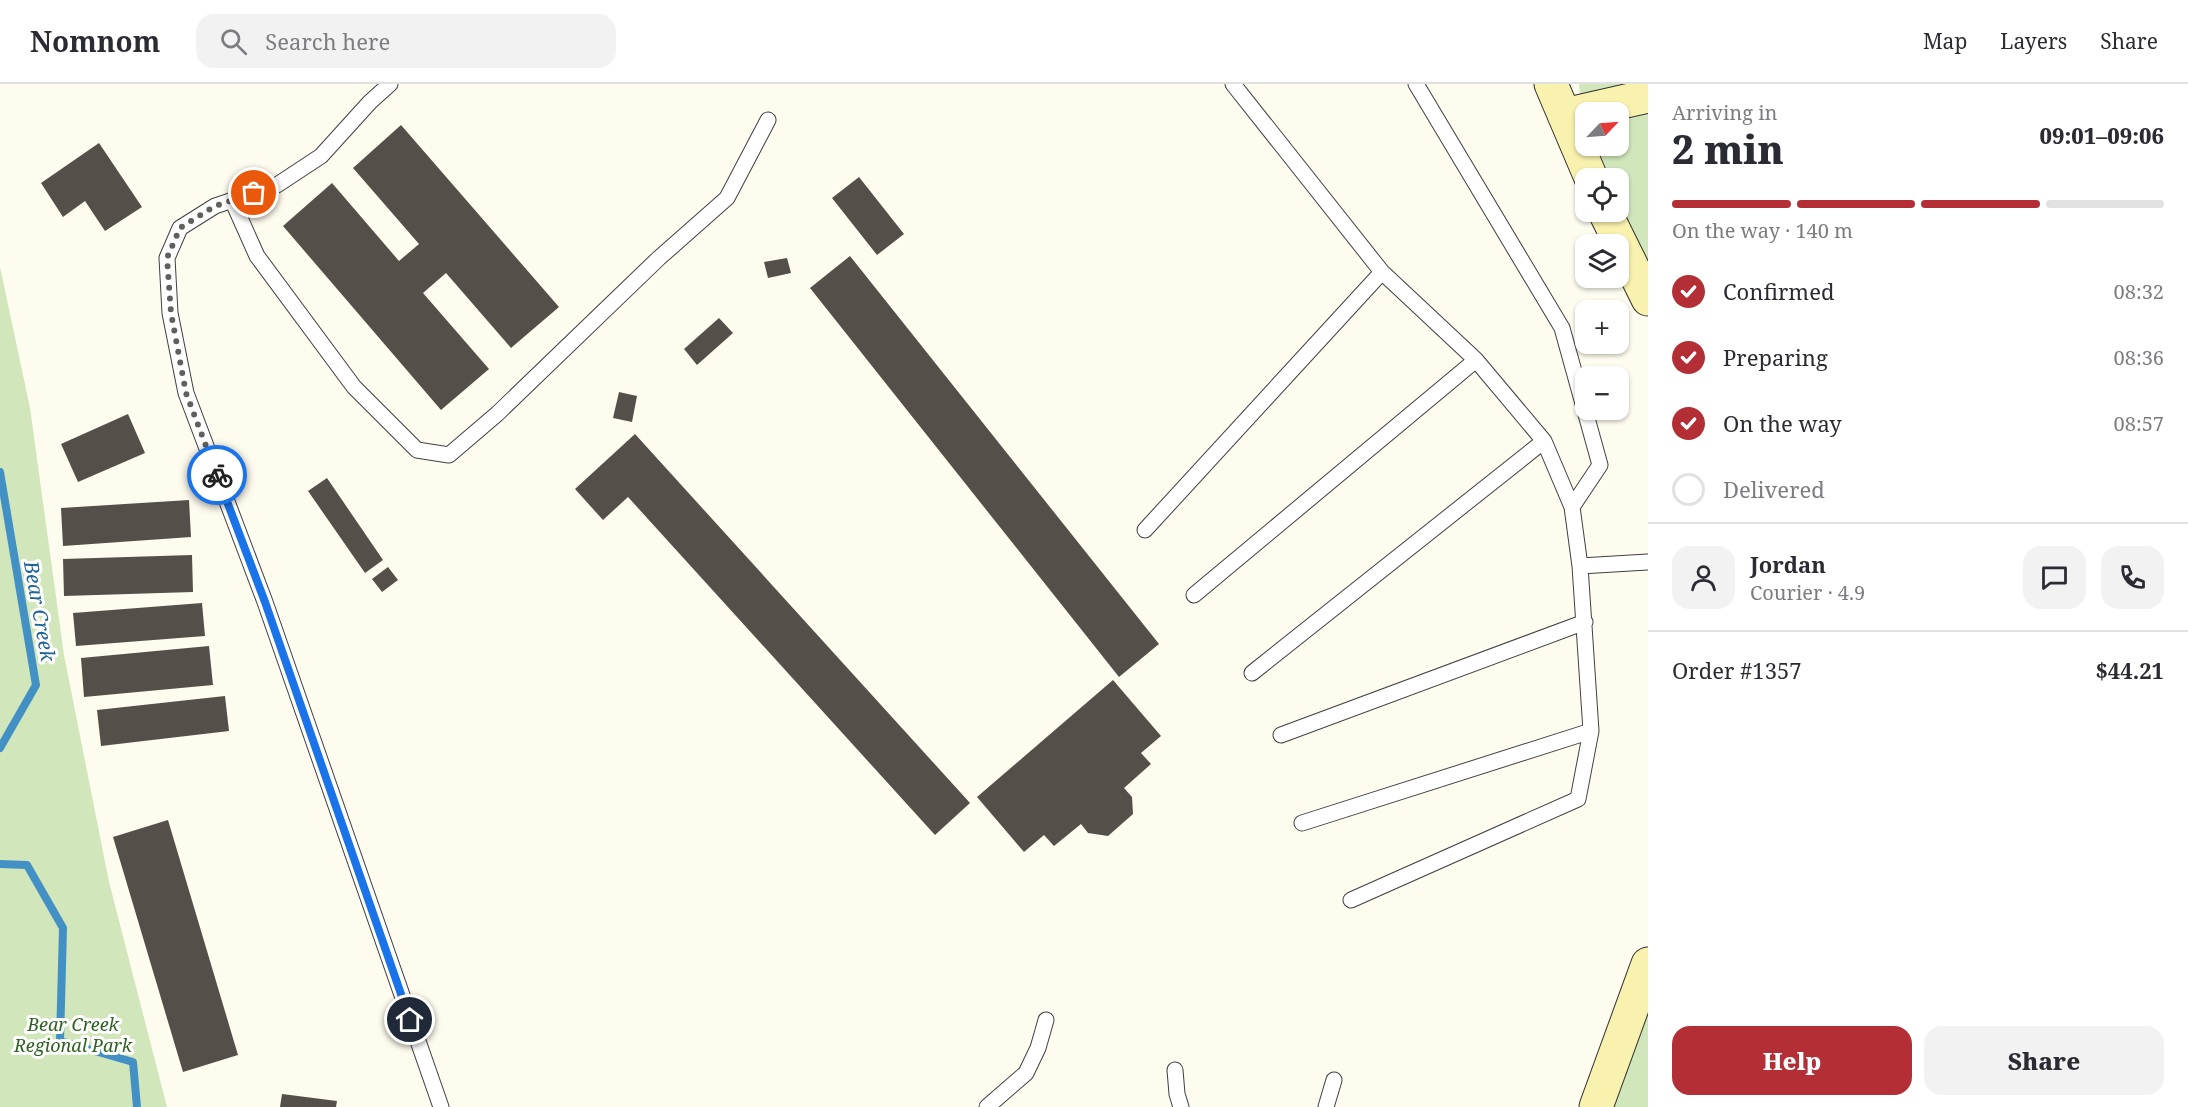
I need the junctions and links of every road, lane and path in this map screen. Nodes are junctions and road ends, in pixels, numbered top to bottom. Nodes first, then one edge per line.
1 (390, 84) edge
2 (1233, 84) edge
3 (1416, 84) edge
4 (1551, 84) edge
5 (1648, 96) edge
6 (1564, 116) junction
7 (768, 120) dead end
8 (1587, 168) edge
9 (232, 200) junction
10 (1610, 222) edge
11 (1382, 272) junction
12 (1648, 299) edge
13 (1476, 360) junction
14 (1544, 441) junction
15 (1572, 507) junction
16 (1145, 530) dead end
17 (1648, 561) edge
18 (1580, 566) junction
19 (1194, 595) dead end
20 (1585, 622) junction
21 (1252, 673) dead end
22 (1591, 731) junction
23 (1281, 735) dead end
24 (1302, 823) dead end
25 (1351, 900) dead end
26 (1648, 964) edge
27 (1046, 1020) dead end
28 (1175, 1070) dead end
29 (1334, 1080) dead end
30 (441, 1107) edge
31 (987, 1107) edge
32 (1181, 1107) edge
33 (1326, 1107) edge
34 (1596, 1107) edge

1 - 9 lane
2 - 11 lane
3 - 15 lane
4 - 6 street
5 - 6 street
6 - 8 street
7 - 9 lane
9 - 30 lane
10 - 12 street
11 - 13 lane
11 - 16 lane
13 - 14 lane
13 - 19 lane
14 - 15 lane
14 - 21 lane
15 - 18 lane
17 - 18 lane
18 - 20 lane
20 - 22 lane
20 - 23 lane
22 - 24 lane
22 - 25 lane
26 - 34 street
27 - 31 lane
28 - 32 lane
29 - 33 lane

